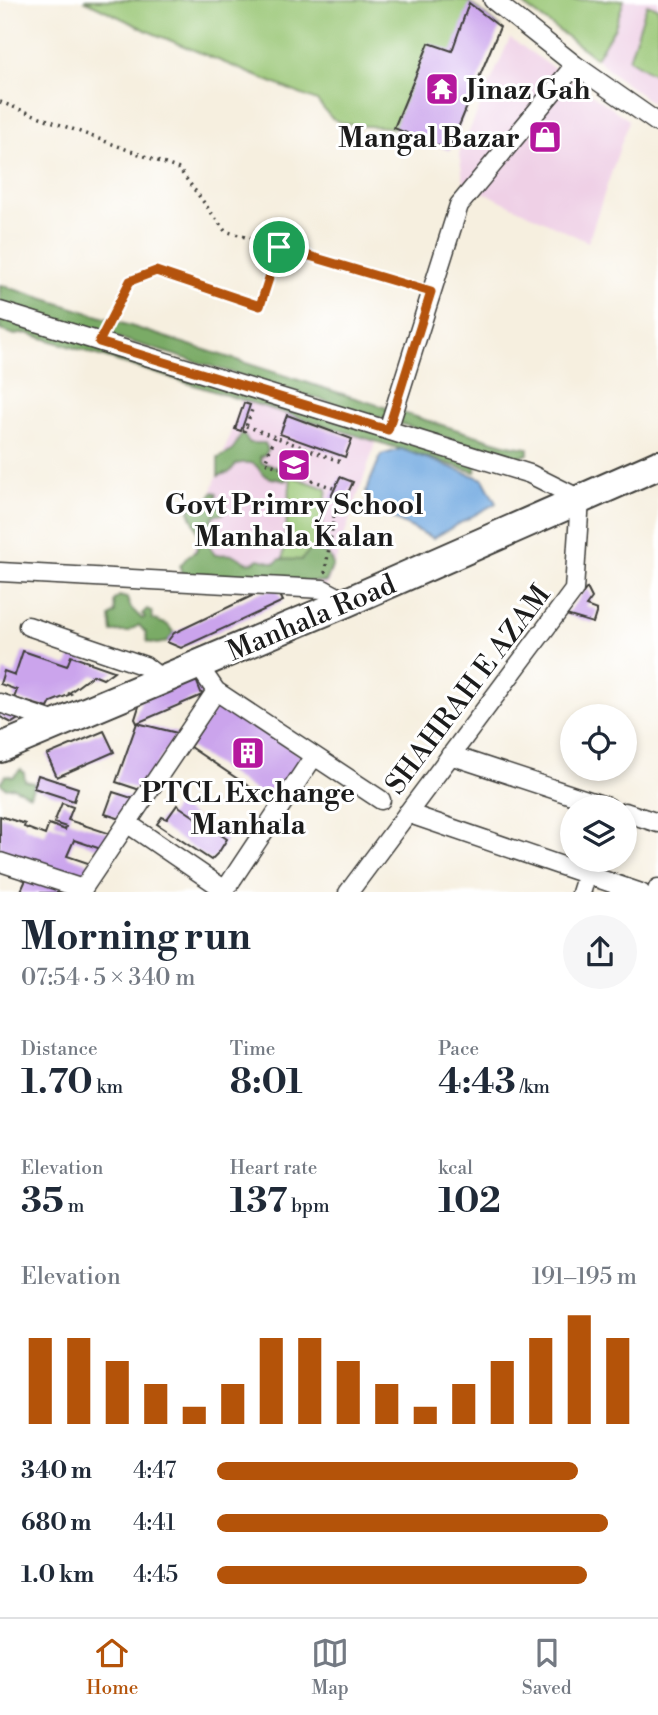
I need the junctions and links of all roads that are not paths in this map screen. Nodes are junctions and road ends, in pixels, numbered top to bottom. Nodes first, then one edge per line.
1 (493, 0) edge
2 (575, 65) junction
3 (658, 123) edge
4 (0, 311) edge
5 (388, 430) junction
6 (658, 465) edge
7 (580, 499) junction
8 (0, 572) edge
9 (335, 595) junction
10 (28, 625) dead end
11 (198, 665) junction
12 (163, 680) junction
13 (216, 691) junction
14 (0, 704) edge
15 (59, 723) junction
16 (0, 748) edge
17 (450, 755) junction
18 (314, 756) junction
19 (572, 795) edge
20 (381, 800) dead end
21 (407, 813) junction
22 (637, 816) edge
23 (127, 823) junction
24 (658, 823) edge
25 (0, 862) edge
26 (587, 874) junction
27 (81, 891) edge
28 (224, 891) edge
29 (348, 892) edge
30 (581, 892) edge
31 (642, 892) edge

1 - 2 street
2 - 3 street
2 - 5 street
4 - 5 street
5 - 7 street
6 - 7 main road, Manhala Road
7 - 9 main road, Manhala Road
7 - 17 street, SHAHRAH E AZAM
8 - 9 street
9 - 11 main road, Manhala Road
10 - 12 street
11 - 12 main road, Manhala Road
11 - 13 street
12 - 15 main road, Manhala Road
13 - 18 street
13 - 23 street
14 - 15 street
15 - 16 main road, Manhala Road
17 - 19 street
17 - 21 street, SHAHRAH E AZAM
18 - 20 street
18 - 28 street
21 - 26 street
21 - 29 street, SHAHRAH E AZAM
22 - 24 street
23 - 27 street
23 - 28 street
25 - 27 street
26 - 30 street
26 - 31 street

